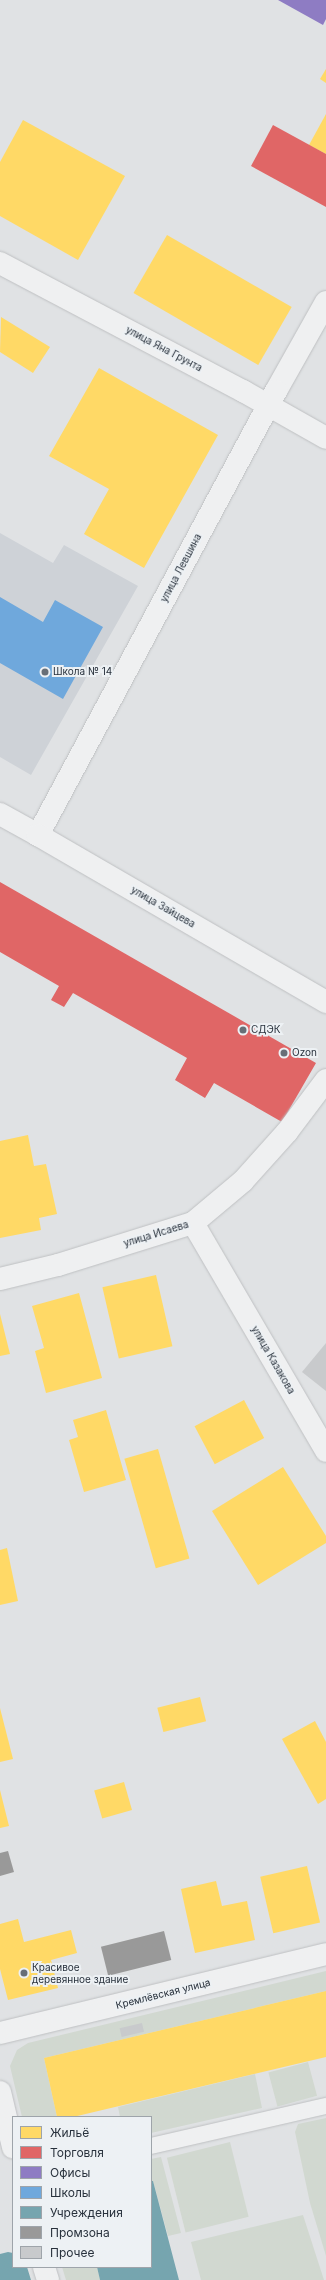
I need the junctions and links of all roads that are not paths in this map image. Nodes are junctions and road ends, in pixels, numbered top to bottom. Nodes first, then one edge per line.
1 (0, 263) edge
2 (326, 302) edge
3 (268, 405) junction
4 (326, 438) edge
5 (0, 814) edge
6 (38, 835) junction
7 (326, 1002) edge
8 (326, 1080) edge
9 (193, 1223) junction
10 (0, 1279) edge
11 (326, 1450) edge
12 (326, 1954) edge
13 (0, 2033) edge
14 (0, 2092) edge
15 (326, 2106) edge
16 (12, 2143) edge
17 (152, 2146) edge
18 (44, 2268) edge
19 (48, 2280) edge

1 - 3 street, улица Яна Грунта
2 - 3 street, улица Левшина
3 - 4 street, улица Яна Грунта
3 - 6 street, улица Левшина
5 - 6 street, улица Зайцева
6 - 7 street, улица Зайцева
8 - 9 street, улица Исаева
9 - 10 street, улица Исаева
9 - 11 street, улица Казакова
12 - 13 street, Кремлёвская улица
14 - 16 street
15 - 17 lane
18 - 19 street

